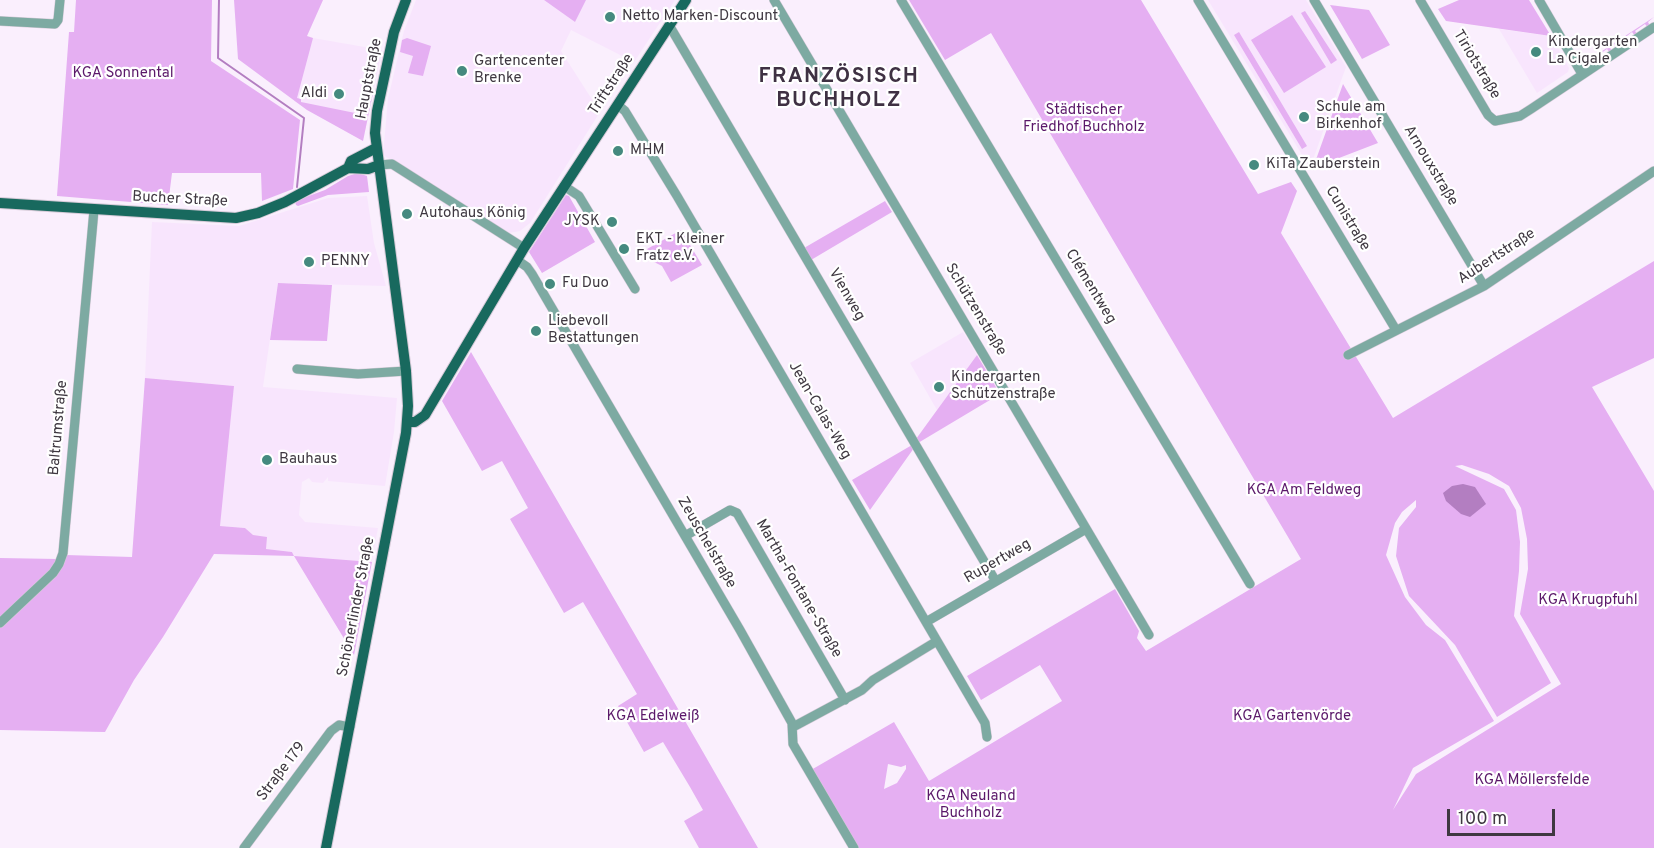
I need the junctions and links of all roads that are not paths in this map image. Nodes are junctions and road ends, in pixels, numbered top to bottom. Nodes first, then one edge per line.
1 (60, 0) edge
2 (406, 0) edge
3 (686, 0) edge
4 (774, 0) edge
5 (1198, 0) edge
6 (1314, 0) edge
7 (1420, 0) edge
8 (1539, 0) edge
9 (902, 3) edge
10 (0, 21) edge
11 (669, 25) junction
12 (1654, 27) edge
13 (1582, 75) junction
14 (618, 105) junction
15 (376, 148) junction
16 (379, 165) junction
17 (348, 168) junction
18 (1654, 171) edge
19 (564, 186) junction
20 (0, 203) edge
21 (94, 210) junction
22 (524, 248) junction
23 (516, 260) junction
24 (1484, 286) junction
25 (635, 289) dead end
26 (1396, 330) junction
27 (1348, 355) dead end
28 (297, 369) dead end
29 (406, 371) junction
30 (407, 422) junction
31 (1086, 529) junction
32 (685, 536) junction
33 (995, 580) junction
34 (1250, 584) dead end
35 (926, 622) junction
36 (0, 623) edge
37 (1149, 635) dead end
38 (937, 641) junction
39 (845, 700) junction
40 (350, 727) junction
41 (793, 727) junction
42 (987, 737) dead end
43 (244, 848) edge
44 (326, 848) edge
45 (854, 848) edge

1 - 10 street
2 - 15 main road, Hauptstraße
3 - 11 main road, Triftstraße
4 - 31 street, Schützenstraße
5 - 26 street, Cunistraße
6 - 24 street, Arnouxstraße
7 - 13 street, Tiriotstraße
8 - 13 street
9 - 34 street, Clémentweg
11 - 14 main road, Triftstraße
11 - 33 street, Vienweg
12 - 13 street
14 - 19 main road, Triftstraße
14 - 35 street, Jean-Calas-Weg
15 - 16 main road, Hauptstraße
15 - 17 main road, Bucher Straße
16 - 17 main road, Bucher Straße
16 - 22 street
16 - 29 main road, Schönerlinder Straße
17 - 21 main road, Bucher Straße
18 - 24 street, Aubertstraße
19 - 22 main road, Triftstraße
19 - 25 street
20 - 21 main road, Bucher Straße
21 - 36 street, Baltrumstraße
22 - 23 main road, Triftstraße
23 - 30 main road, Triftstraße
23 - 32 street, Zeuschelstraße
24 - 26 street, Aubertstraße
26 - 27 street, Aubertstraße
28 - 29 street
29 - 30 main road, Schönerlinder Straße
30 - 40 main road, Schönerlinder Straße
31 - 33 street, Rupertweg
31 - 37 street, Schützenstraße
32 - 39 street, Martha-Fontane-Straße
32 - 41 street, Zeuschelstraße
33 - 35 street, Rupertweg
35 - 38 street, Jean-Calas-Weg
38 - 39 street
38 - 42 street, Jean-Calas-Weg
39 - 41 street
40 - 43 street, Straße 179
40 - 44 main road, Schönerlinder Straße
41 - 45 street, Zeuschelstraße

